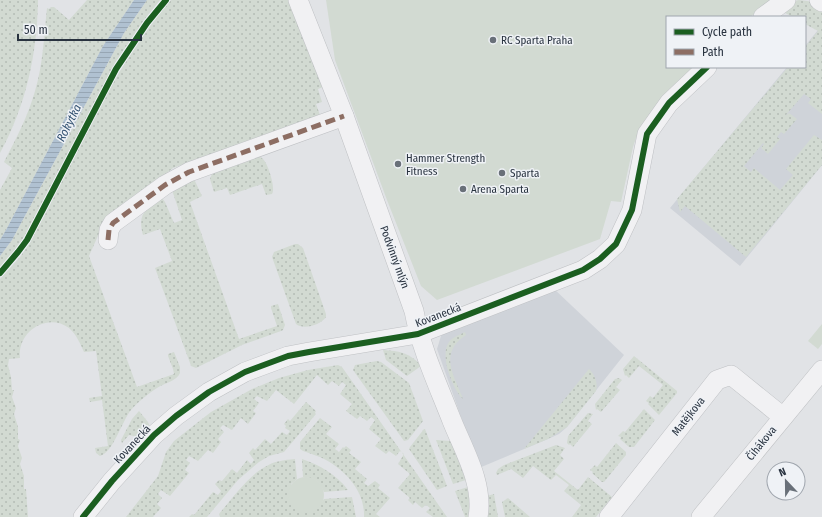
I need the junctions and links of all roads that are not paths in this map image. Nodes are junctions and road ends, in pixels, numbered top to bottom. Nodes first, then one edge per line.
1 (298, 0) edge
2 (786, 0) edge
3 (820, 0) edge
4 (822, 2) edge
5 (764, 16) edge
6 (706, 68) edge
7 (344, 116) junction
8 (108, 240) dead end
9 (418, 334) junction
10 (822, 370) edge
11 (783, 416) junction
12 (83, 517) edge
13 (478, 517) edge
14 (609, 517) edge
15 (701, 517) edge

1 - 7 street, Podvinný mlýn
2 - 5 street
3 - 4 street
6 - 9 street, Kovanecká
7 - 8 street
7 - 9 street, Podvinný mlýn
9 - 12 street, Kovanecká
9 - 13 street, Podvinný mlýn
10 - 11 street, Čihákova
11 - 14 street, Matějkova
11 - 15 street, Čihákova

